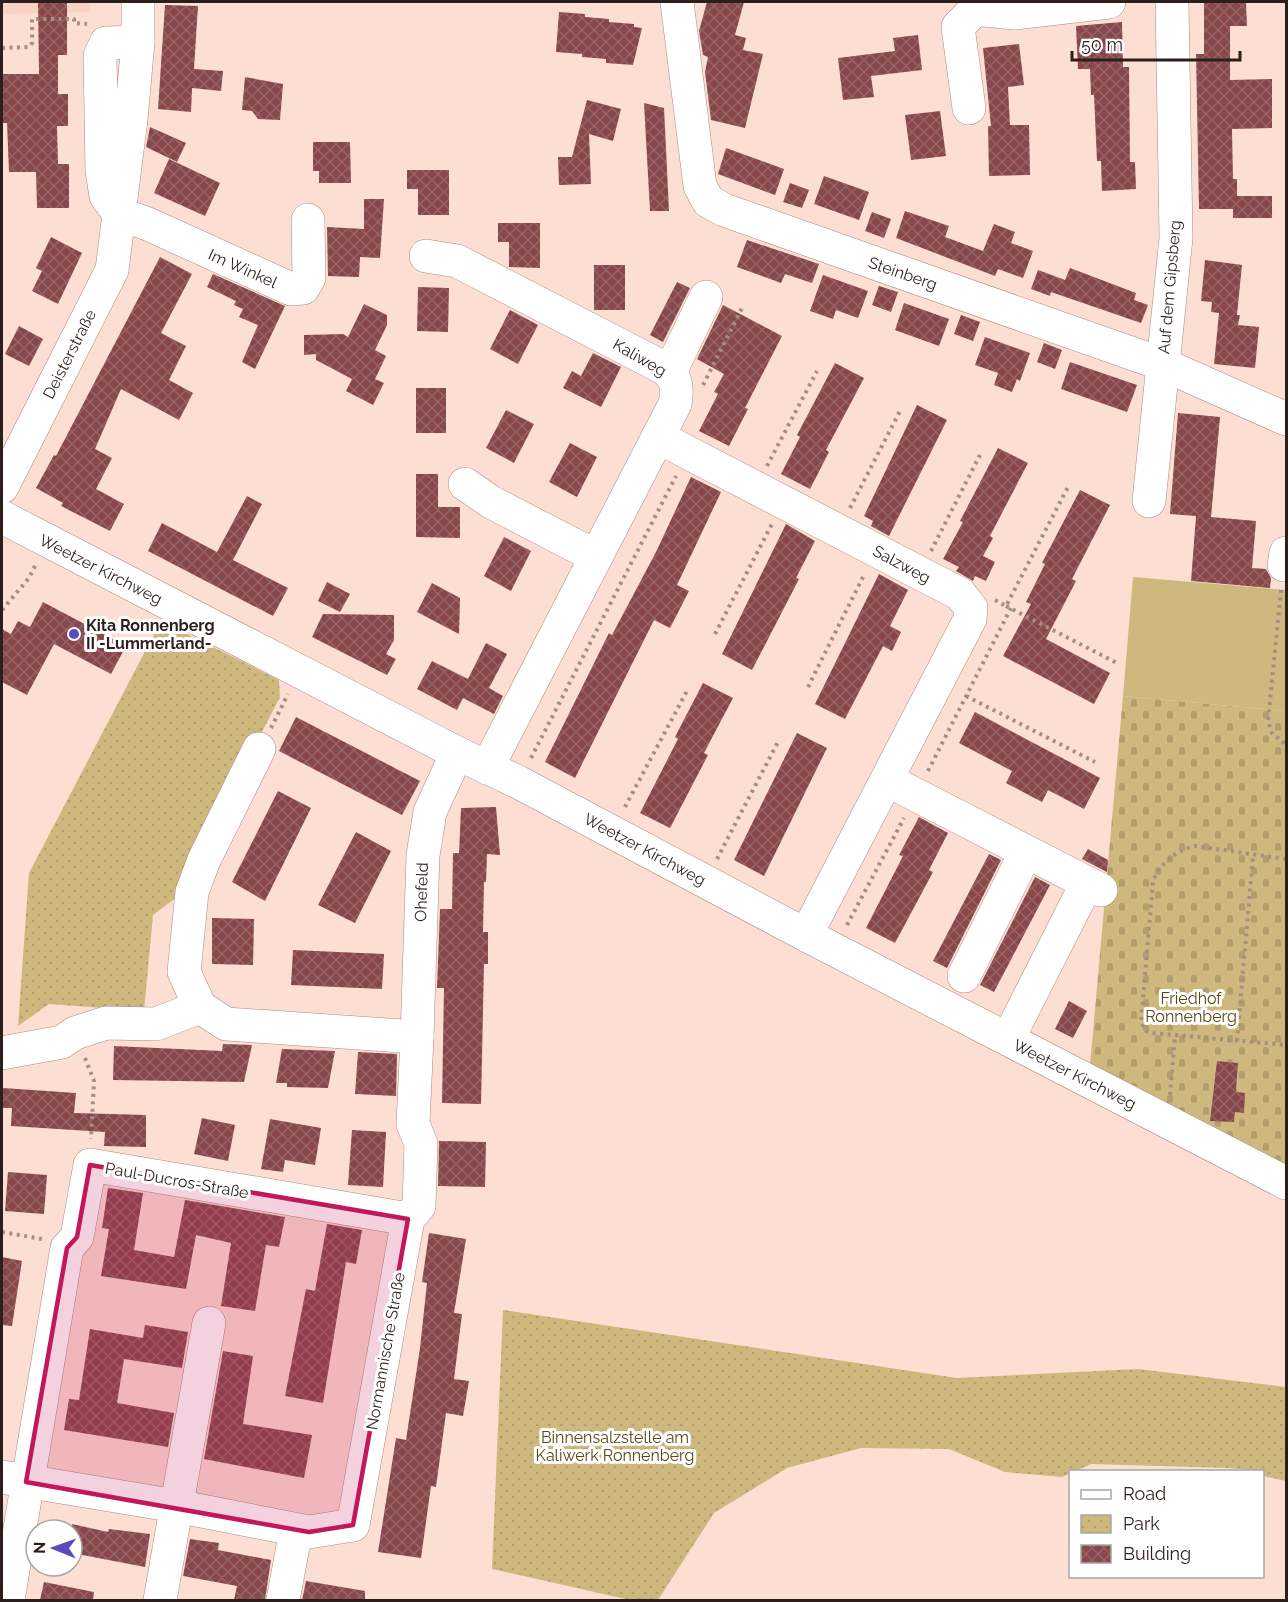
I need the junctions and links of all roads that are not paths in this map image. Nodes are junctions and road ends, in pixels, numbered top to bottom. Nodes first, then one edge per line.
1 (138, 2) edge
2 (677, 2) edge
3 (1108, 2) edge
4 (1172, 2) edge
5 (138, 42) junction
6 (969, 108) dead end
7 (120, 214) junction
8 (308, 220) dead end
9 (426, 256) dead end
10 (706, 297) dead end
11 (1162, 364) junction
12 (670, 372) junction
13 (1287, 419) edge
14 (658, 437) junction
15 (465, 484) dead end
16 (2, 487) edge
17 (1149, 501) dead end
18 (2, 517) edge
19 (595, 556) junction
20 (260, 750) road end
21 (457, 753) junction
22 (487, 768) junction
23 (887, 780) junction
24 (1026, 852) junction
25 (806, 935) junction
26 (964, 976) dead end
27 (200, 1007) junction
28 (417, 1037) junction
29 (1008, 1039) junction
30 (2, 1053) edge
31 (413, 1124) joint
32 (1287, 1183) edge
33 (408, 1219) junction
34 (209, 1323) dead end
35 (14, 1480) edge
36 (176, 1506) junction
37 (296, 1530) junction
38 (8, 1600) edge
39 (160, 1600) edge
40 (283, 1600) edge

1 - 5 street, Deisterstraße
2 - 11 street, Steinberg
3 - 6 street
4 - 11 street, Auf dem Gipsberg
5 - 7 street, Deisterstraße
5 - 7 street
7 - 8 street, Im Winkel
7 - 16 street, Deisterstraße
9 - 12 street, Kaliweg
10 - 12 street
11 - 13 street, Steinberg
11 - 17 street, Auf dem Gipsberg
12 - 14 street, Kaliweg
14 - 19 street
14 - 23 street, Salzweg
15 - 19 street
18 - 21 street, Weetzer Kirchweg
19 - 22 street
20 - 27 street
21 - 22 street, Weetzer Kirchweg
21 - 28 street, Ohefeld
22 - 25 street, Weetzer Kirchweg
23 - 24 street
23 - 25 street
24 - 26 street
24 - 29 street
25 - 29 street, Weetzer Kirchweg
27 - 28 street
27 - 30 street
28 - 31 street, Ohefeld
29 - 32 street, Weetzer Kirchweg
31 - 33 street, Normannische Straße
33 - 35 street, Paul-Ducros-Straße
33 - 37 street, Normannische Straße
34 - 36 street
35 - 36 street, Normannische Straße
35 - 38 street, Paul-Ducros-Straße
36 - 37 street, Normannische Straße
36 - 39 street
37 - 40 street

